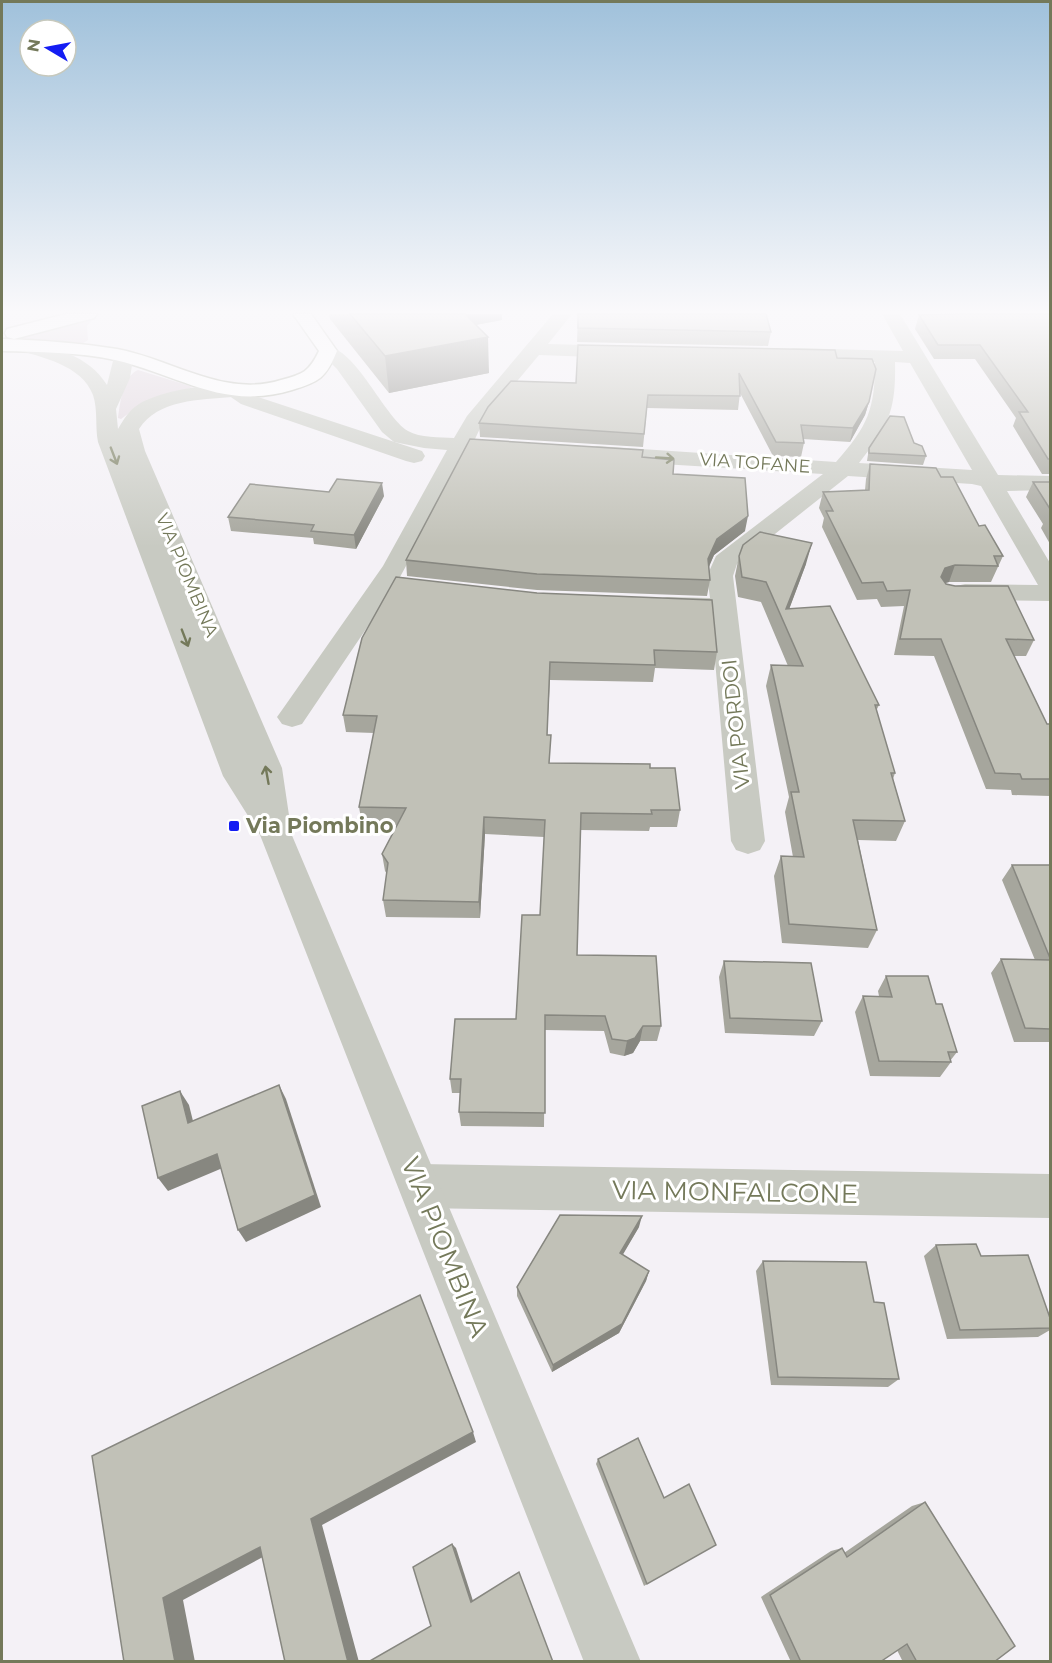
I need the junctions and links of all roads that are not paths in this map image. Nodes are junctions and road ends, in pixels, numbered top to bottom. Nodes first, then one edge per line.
1 (100, 392) edge
2 (114, 392) edge
3 (223, 392) edge
4 (233, 392) edge
5 (365, 392) edge
6 (497, 392) edge
7 (883, 392) edge
8 (938, 392) edge
9 (106, 409) junction
10 (533, 449) edge
11 (581, 452) edge
12 (454, 456) junction
13 (843, 469) junction
14 (991, 480) junction
15 (1050, 483) edge
16 (384, 583) junction
17 (1050, 583) edge
18 (460, 592) edge
19 (949, 592) edge
20 (1050, 593) edge
21 (646, 604) edge
22 (724, 607) junction
23 (292, 717) dead end
24 (275, 832) junction
25 (748, 841) dead end
26 (420, 1186) junction
27 (1050, 1196) edge
28 (613, 1662) edge

1 - 9 street, VIA PIOMBINA
2 - 9 street, VIA PIOMBINA
24 -> 3 street, VIA PIOMBINA
4 - 12 street
5 - 12 street
6 - 12 street
7 - 13 street, VIA PORDOI
8 - 14 street
9 -> 24 street, VIA PIOMBINA
10 - 12 street
11 -> 13 street, VIA TOFANE
12 - 16 street
13 - 14 street, VIA TOFANE
13 - 22 street, VIA PORDOI
14 - 15 street, VIA TOFANE
14 - 17 street
16 - 18 street
16 - 23 street
19 - 20 street
21 - 22 street
22 - 25 street, VIA PORDOI
24 - 26 street, VIA PIOMBINA
26 - 27 street, VIA MONFALCONE
26 - 28 street, VIA PIOMBINA

